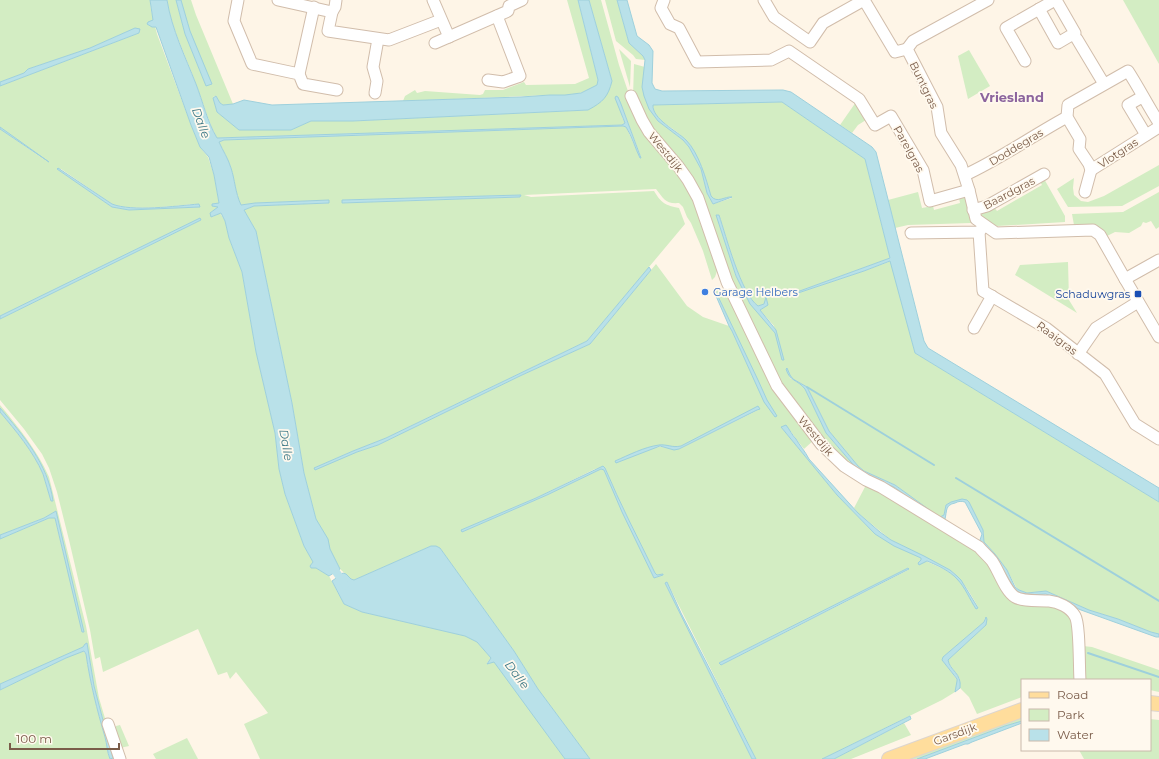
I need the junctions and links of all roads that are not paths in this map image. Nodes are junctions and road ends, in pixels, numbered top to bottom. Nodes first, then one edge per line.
1 (238, 0) edge
2 (278, 0) edge
3 (336, 0) edge
4 (433, 0) edge
5 (522, 0) edge
6 (664, 0) edge
7 (764, 0) edge
8 (864, 0) edge
9 (988, 0) edge
10 (1055, 0) edge
11 (507, 3) edge
12 (971, 4) edge
13 (314, 7) junction
14 (1039, 9) junction
15 (332, 12) junction
16 (497, 16) junction
17 (441, 20) junction
18 (799, 34) junction
19 (449, 37) junction
20 (1077, 39) dead end
21 (378, 40) junction
22 (435, 43) dead end
23 (907, 49) junction
24 (790, 51) junction
25 (1025, 61) dead end
26 (299, 74) junction
27 (488, 80) dead end
28 (1104, 84) junction
29 (337, 90) dead end
30 (375, 93) dead end
31 (631, 96) dead end
32 (1142, 96) junction
33 (1066, 118) junction
34 (1159, 123) edge
35 (1159, 127) edge
36 (1146, 135) junction
37 (1091, 170) junction
38 (1044, 174) dead end
39 (965, 175) junction
40 (969, 190) junction
41 (1085, 192) dead end
42 (973, 210) junction
43 (982, 229) junction
44 (911, 233) dead end
45 (1159, 260) edge
46 (1125, 279) junction
47 (992, 296) junction
48 (1138, 302) junction
49 (974, 328) dead end
50 (1159, 337) edge
51 (1078, 354) junction
52 (1159, 439) edge
53 (1080, 679) edge
54 (1021, 710) edge
55 (108, 724) dead end
56 (120, 759) edge
57 (889, 759) edge

1 - 26 street
2 - 13 street
3 - 15 street
4 - 17 street
5 - 11 street
6 - 24 street
7 - 18 street
8 - 18 street
8 - 23 street
9 - 12 street, Buntgras
10 - 14 street
10 - 14 street
11 - 16 street
12 - 23 street, Buntgras
13 - 15 street
13 - 26 street
14 - 25 street
15 - 21 street
16 - 19 street
16 - 27 street
17 - 19 street
17 - 21 street
18 - 24 street
19 - 22 street
20 - 28 street
21 - 30 street
23 - 39 street, Buntgras
24 - 40 street, Parelgras
26 - 29 street
28 - 32 street
28 - 33 street
31 - 53 street, Westdijk
32 - 34 street
32 - 36 street, Vlotgras
33 - 37 street, Vlotgras
33 - 39 street, Doddegras
35 - 36 street, Vlotgras
36 - 37 street, Vlotgras
37 - 41 street, Vlotgras
38 - 42 street, Baardgras
39 - 40 street, Buntgras
40 - 42 street, Buntgras
42 - 43 street
43 - 44 street
43 - 46 street
43 - 47 street, Raaigras
45 - 46 street
46 - 48 street
47 - 49 street
47 - 51 street, Raaigras
48 - 50 street
48 - 51 street
51 - 52 street, Raaigras
54 - 57 main road, Garsdijk
55 - 56 street

